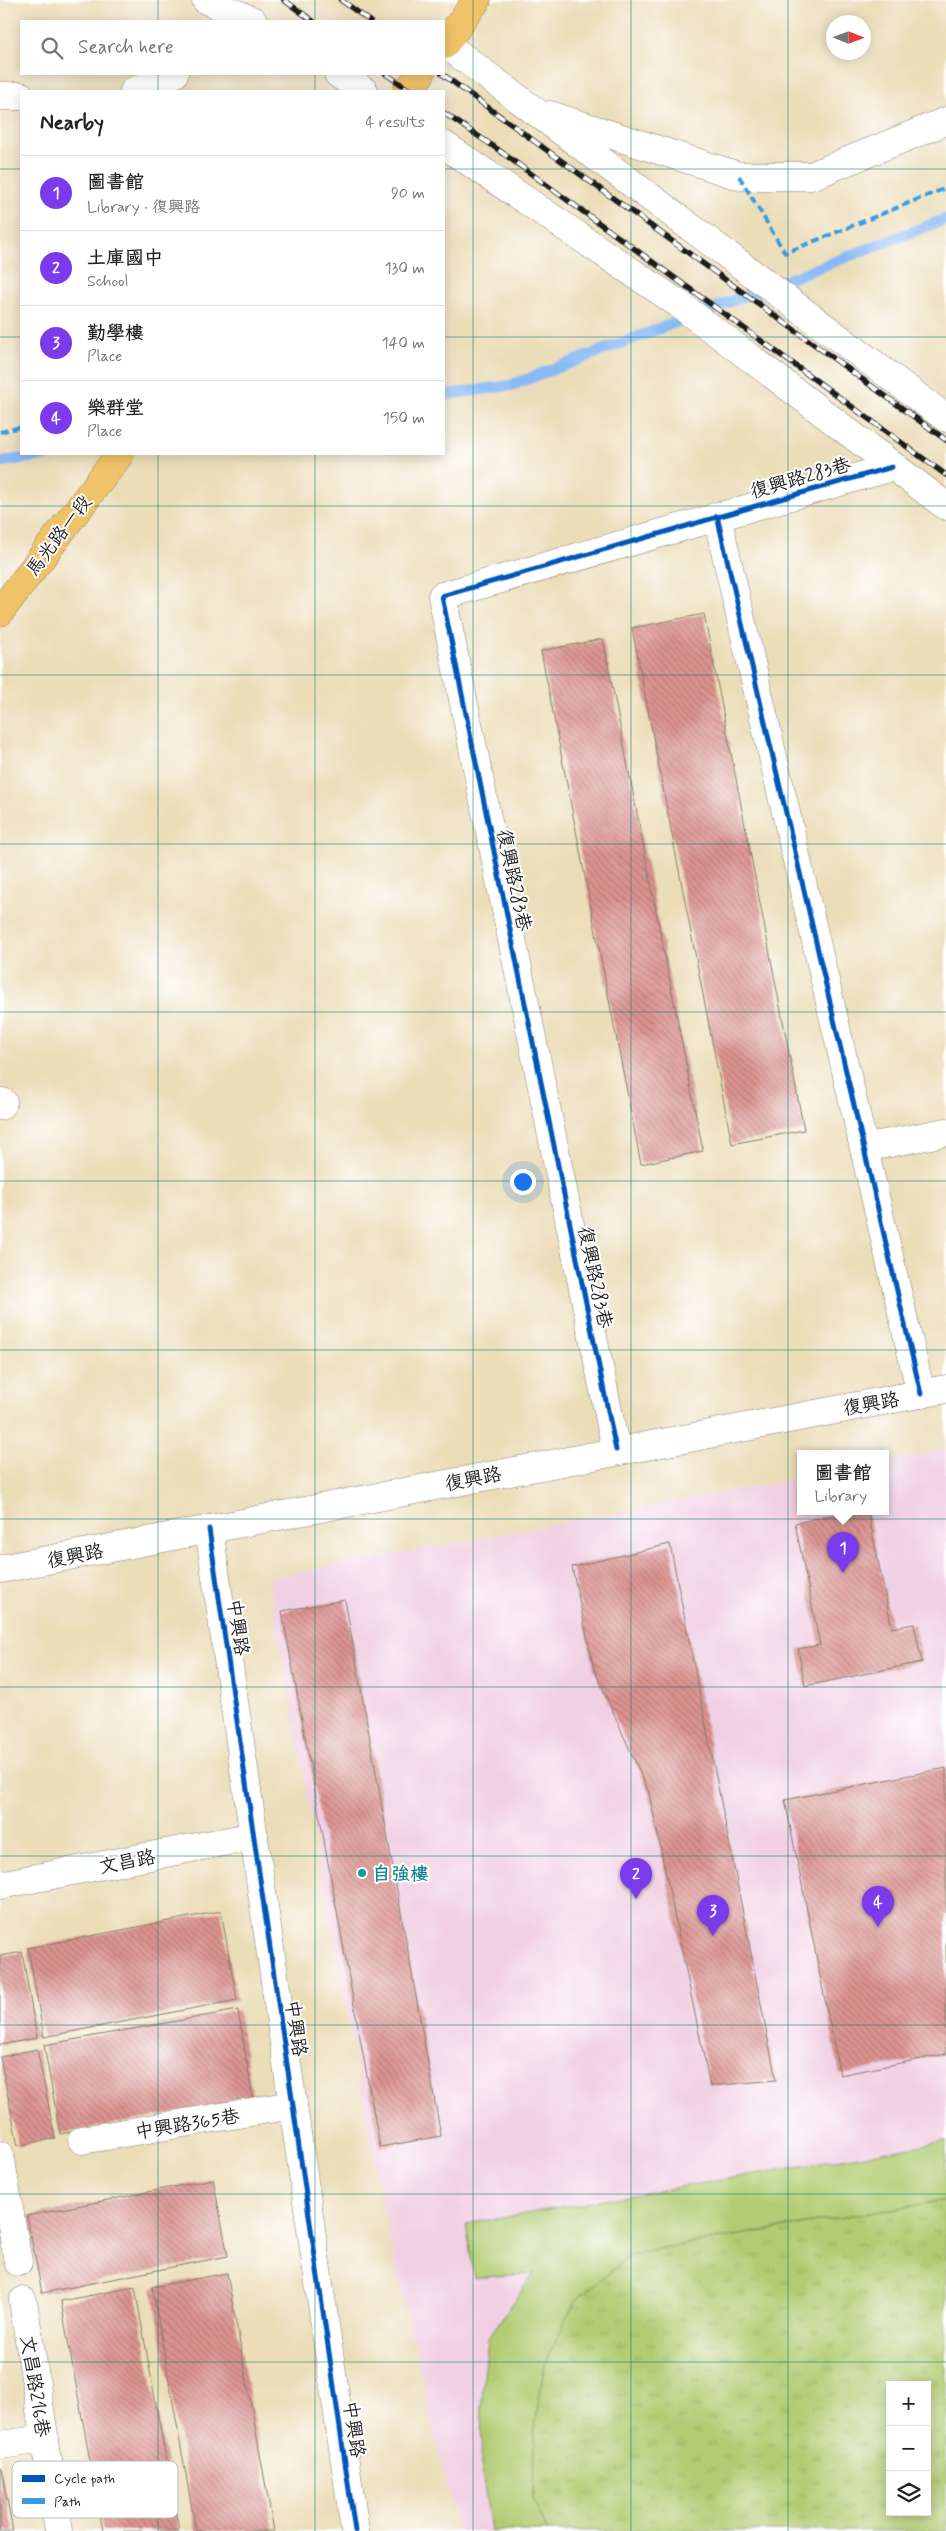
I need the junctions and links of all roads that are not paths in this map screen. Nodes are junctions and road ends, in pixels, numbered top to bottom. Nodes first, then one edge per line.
1 (206, 0) edge
2 (477, 0) edge
3 (251, 20) edge
4 (445, 43) edge
5 (445, 45) edge
6 (172, 75) edge
7 (340, 75) edge
8 (420, 75) edge
9 (136, 90) edge
10 (362, 90) edge
11 (408, 90) edge
12 (0, 96) edge
13 (20, 96) edge
14 (530, 109) junction
15 (946, 121) edge
16 (445, 146) edge
17 (946, 418) edge
18 (118, 456) edge
19 (892, 467) junction
20 (946, 506) edge
21 (717, 516) junction
22 (0, 612) edge
23 (946, 1132) edge
24 (864, 1148) junction
25 (934, 1391) edge
26 (616, 1450) junction
27 (209, 1529) junction
28 (0, 1569) edge
29 (254, 1836) junction
30 (0, 1885) edge
31 (293, 2105) junction
32 (82, 2140) dead end
33 (0, 2156) edge
34 (18, 2262) dead end
35 (23, 2301) dead end
36 (45, 2439) junction
37 (0, 2446) edge
38 (49, 2461) edge
39 (58, 2518) edge
40 (60, 2531) edge
41 (355, 2531) edge

1 - 3 street
2 - 4 main road
5 - 14 street
6 - 9 street
7 - 10 street
8 - 11 main road
12 - 13 street
14 - 15 street
14 - 17 street
16 - 19 street
18 - 22 main road, 馬光路一段
19 - 20 street
19 - 21 street, 復興路283巷
21 - 24 street
21 - 26 street, 復興路283巷
23 - 24 street
24 - 25 street
25 - 26 street, 復興路
26 - 27 street, 復興路
27 - 28 street, 復興路
27 - 29 street, 中興路
29 - 30 street, 文昌路
29 - 31 street, 中興路
31 - 32 street, 中興路365巷
31 - 41 street, 中興路
33 - 34 street
35 - 36 street, 文昌路216巷
36 - 37 street
36 - 38 street, 文昌路216巷
39 - 40 street, 文昌路216巷

